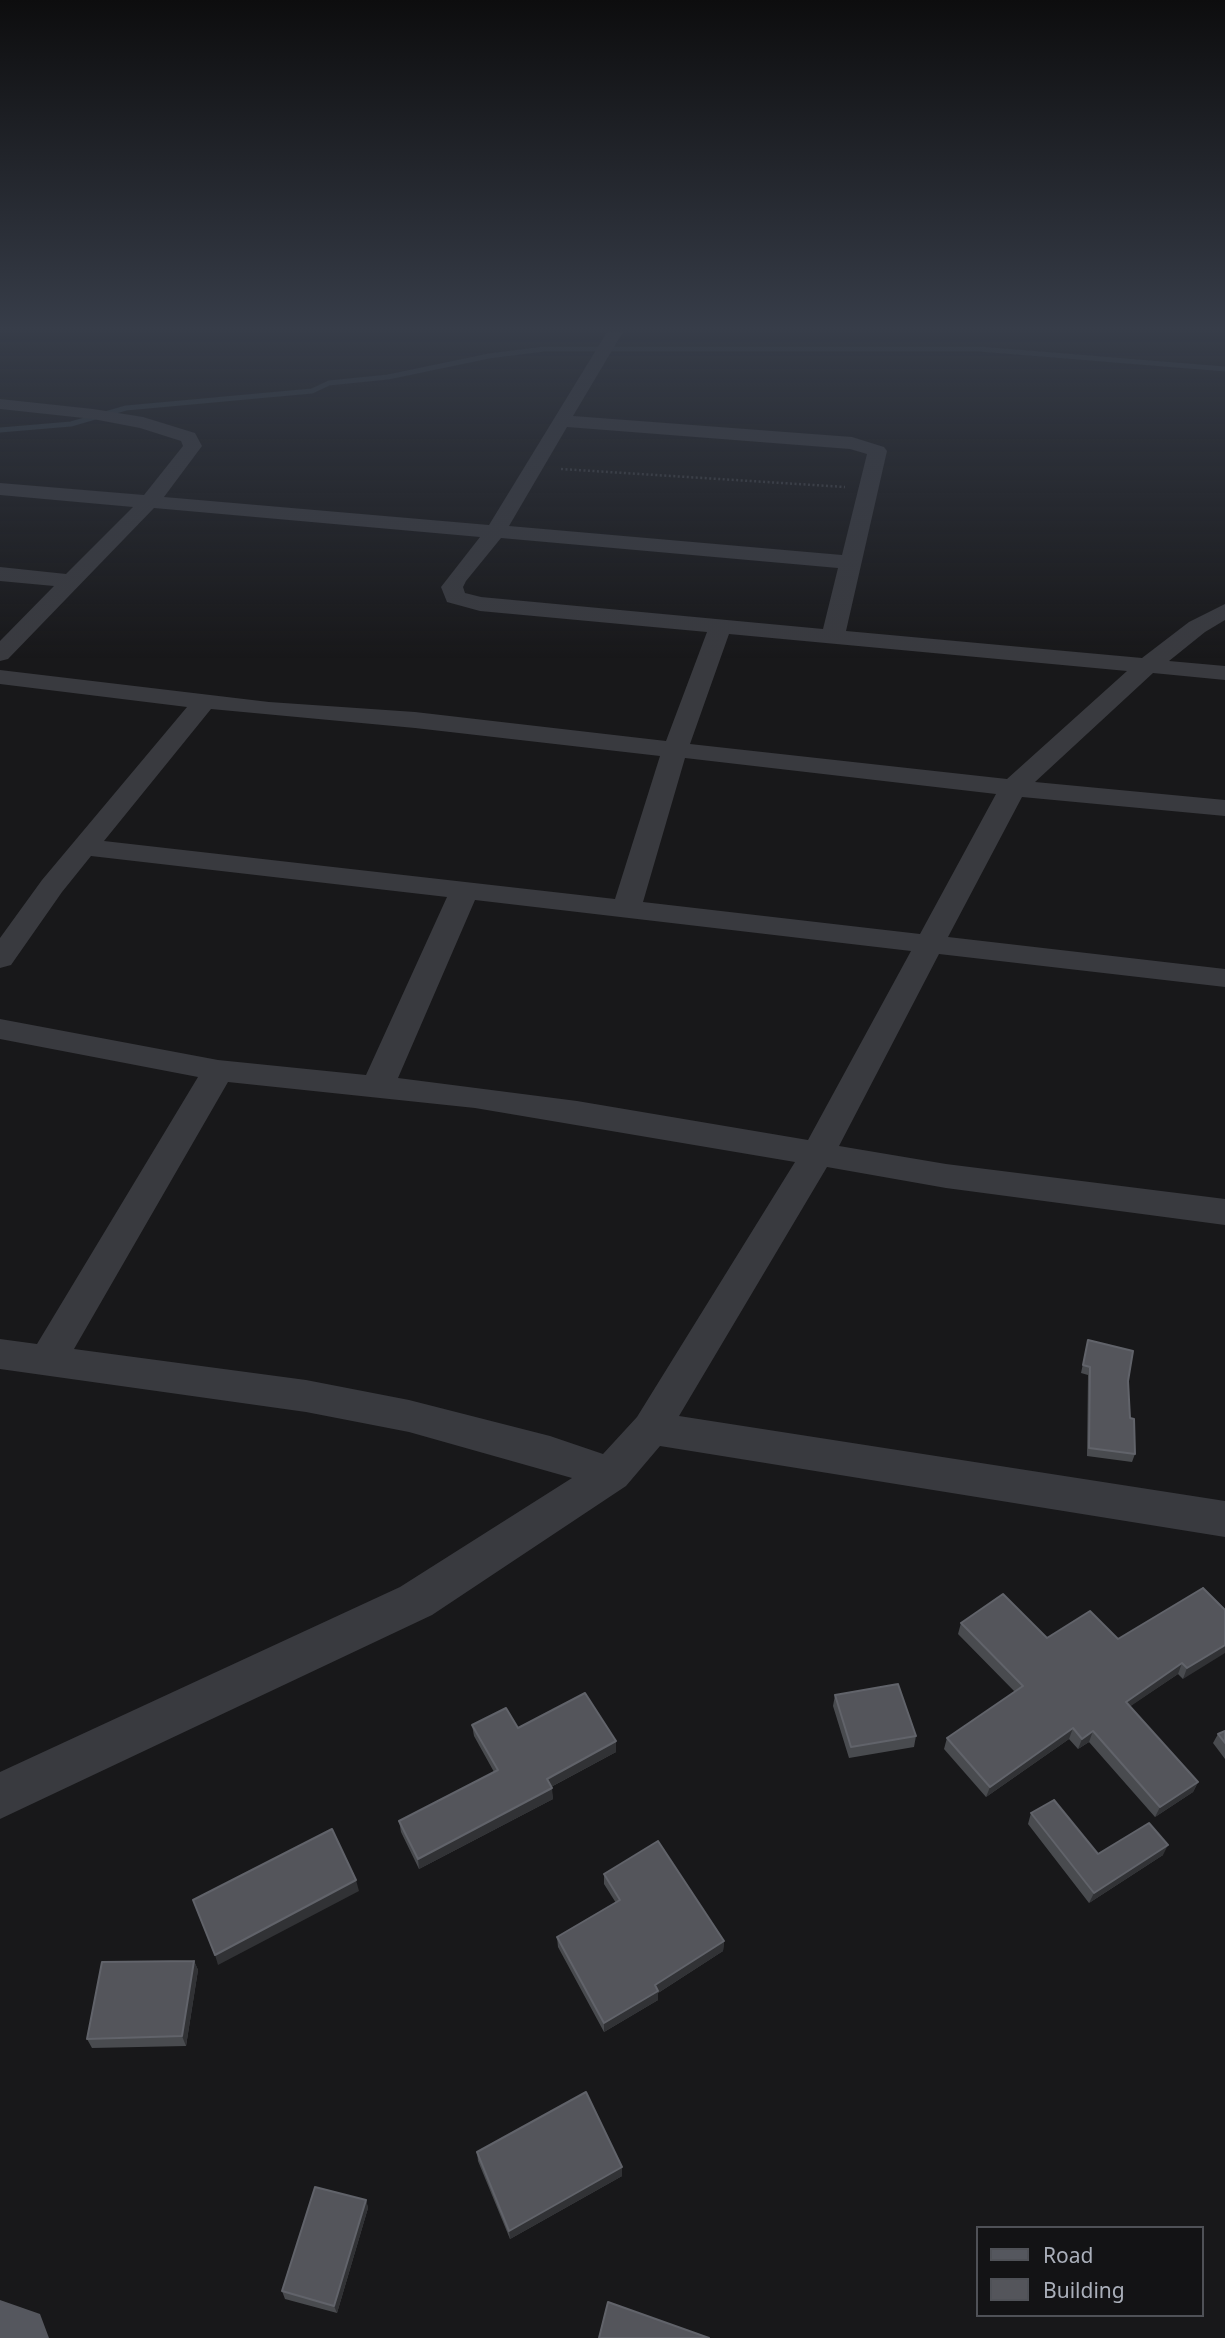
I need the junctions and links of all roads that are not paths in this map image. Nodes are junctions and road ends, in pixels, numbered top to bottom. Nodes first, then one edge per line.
1 (191, 441) edge
2 (548, 441) edge
3 (813, 441) edge
4 (0, 489) edge
5 (150, 501) junction
6 (495, 532) junction
7 (849, 562) junction
8 (0, 574) edge
9 (71, 581) junction
10 (1225, 611) edge
11 (720, 627) junction
12 (833, 636) junction
13 (0, 654) edge
14 (1147, 666) junction
15 (1225, 673) edge
16 (5, 680) edge
17 (204, 702) junction
18 (675, 750) junction
19 (1013, 788) junction
20 (1225, 808) edge
21 (85, 847) junction
22 (464, 892) junction
23 (626, 909) junction
24 (931, 944) junction
25 (0, 959) edge
26 (1225, 978) edge
27 (0, 1030) edge
28 (218, 1070) junction
29 (377, 1085) junction
30 (817, 1155) junction
31 (1225, 1212) edge
32 (0, 1354) edge
33 (48, 1360) junction
34 (651, 1428) junction
35 (611, 1474) junction
36 (1225, 1519) edge
37 (0, 1796) edge
38 (0, 2333) edge
39 (16, 2338) edge

1 - 5 street
2 - 6 street
3 - 7 street
4 - 5 street
5 - 6 street
5 - 9 street
6 - 7 street
6 - 11 street
7 - 12 street
8 - 9 street
9 - 13 street
10 - 14 street
11 - 12 street
11 - 18 street
12 - 14 street
14 - 15 street
14 - 19 street
16 - 17 street
17 - 18 street
17 - 21 street
18 - 19 street
18 - 23 street
19 - 20 street
19 - 24 street
21 - 22 street
21 - 25 street
22 - 23 street
22 - 29 street
23 - 24 street
24 - 26 street
24 - 30 street
27 - 28 street
28 - 29 street
28 - 33 street
29 - 30 street
30 - 31 street
30 - 34 street
32 - 33 street
33 - 35 street
34 - 35 street
34 - 36 street
35 - 37 street
38 - 39 main road

